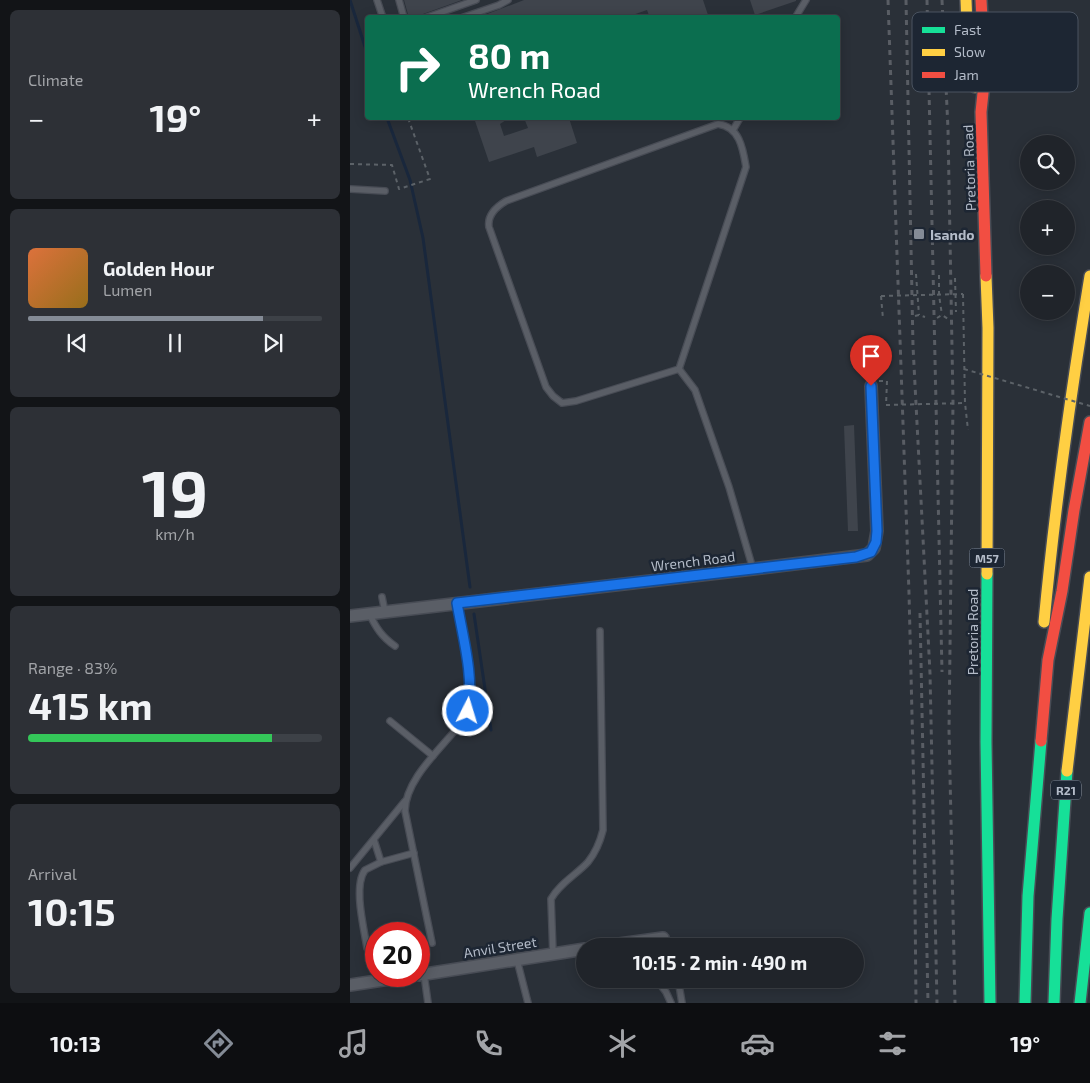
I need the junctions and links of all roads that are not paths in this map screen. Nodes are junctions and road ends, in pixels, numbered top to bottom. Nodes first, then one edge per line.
1 (376, 0) edge
2 (400, 0) edge
3 (476, 0) edge
4 (508, 0) edge
5 (806, 0) edge
6 (381, 15) edge
7 (403, 15) edge
8 (434, 15) edge
9 (470, 15) edge
10 (797, 15) edge
11 (976, 92) edge
12 (983, 92) edge
13 (981, 112) junction
14 (739, 120) edge
15 (733, 130) junction
16 (350, 189) edge
17 (385, 191) dead end
18 (1090, 276) edge
19 (679, 369) junction
20 (871, 386) dead end
21 (1090, 422) edge
22 (753, 569) junction
23 (1090, 577) edge
24 (382, 597) dead end
25 (457, 603) junction
26 (384, 612) junction
27 (369, 613) junction
28 (350, 616) edge
29 (600, 631) dead end
30 (395, 646) dead end
31 (1048, 660) junction
32 (390, 721) dead end
33 (433, 756) junction
34 (405, 801) junction
35 (374, 840) junction
36 (414, 853) junction
37 (381, 862) junction
38 (350, 868) edge
39 (1090, 913) edge
40 (365, 939) edge
41 (432, 943) dead end
42 (576, 950) edge
43 (553, 954) junction
44 (517, 960) junction
45 (430, 973) edge
46 (365, 983) edge
47 (350, 985) edge
48 (424, 987) edge
49 (663, 988) edge
50 (680, 988) edge
51 (428, 1003) edge
52 (528, 1003) edge
53 (671, 1003) edge
54 (682, 1003) edge
55 (990, 1003) edge
56 (1025, 1003) edge
57 (1054, 1003) edge
58 (1080, 1003) edge

1 - 6 lane
2 - 7 lane
3 - 8 lane
4 - 9 lane
5 - 10 lane
11 - 13 main road, Pretoria Road / M57
12 - 13 main road, Pretoria Road / M57
13 - 55 main road, Pretoria Road / M57
14 - 15 lane
15 - 19 lane
15 - 19 lane
16 - 17 lane
18 - 31 main road
19 - 22 lane
20 - 22 street, Wrench Road
21 - 31 main road, R21
22 - 25 street, Wrench Road
23 - 57 main road, R21
24 - 26 lane
25 - 26 street, Wrench Road
25 - 33 lane
26 - 27 street, Wrench Road
27 - 28 street, Wrench Road
27 - 30 lane
29 - 43 lane
31 - 56 main road, R21
32 - 33 lane
33 - 34 lane
34 - 35 lane
34 - 36 lane
35 - 37 lane
35 - 38 lane
36 - 37 lane
36 - 41 lane
37 - 40 lane
39 - 58 main road
42 - 43 street, Anvil Street
43 - 44 street, Anvil Street
44 - 45 street, Anvil Street
44 - 52 lane
46 - 47 street
48 - 51 lane
49 - 53 lane
50 - 54 lane

